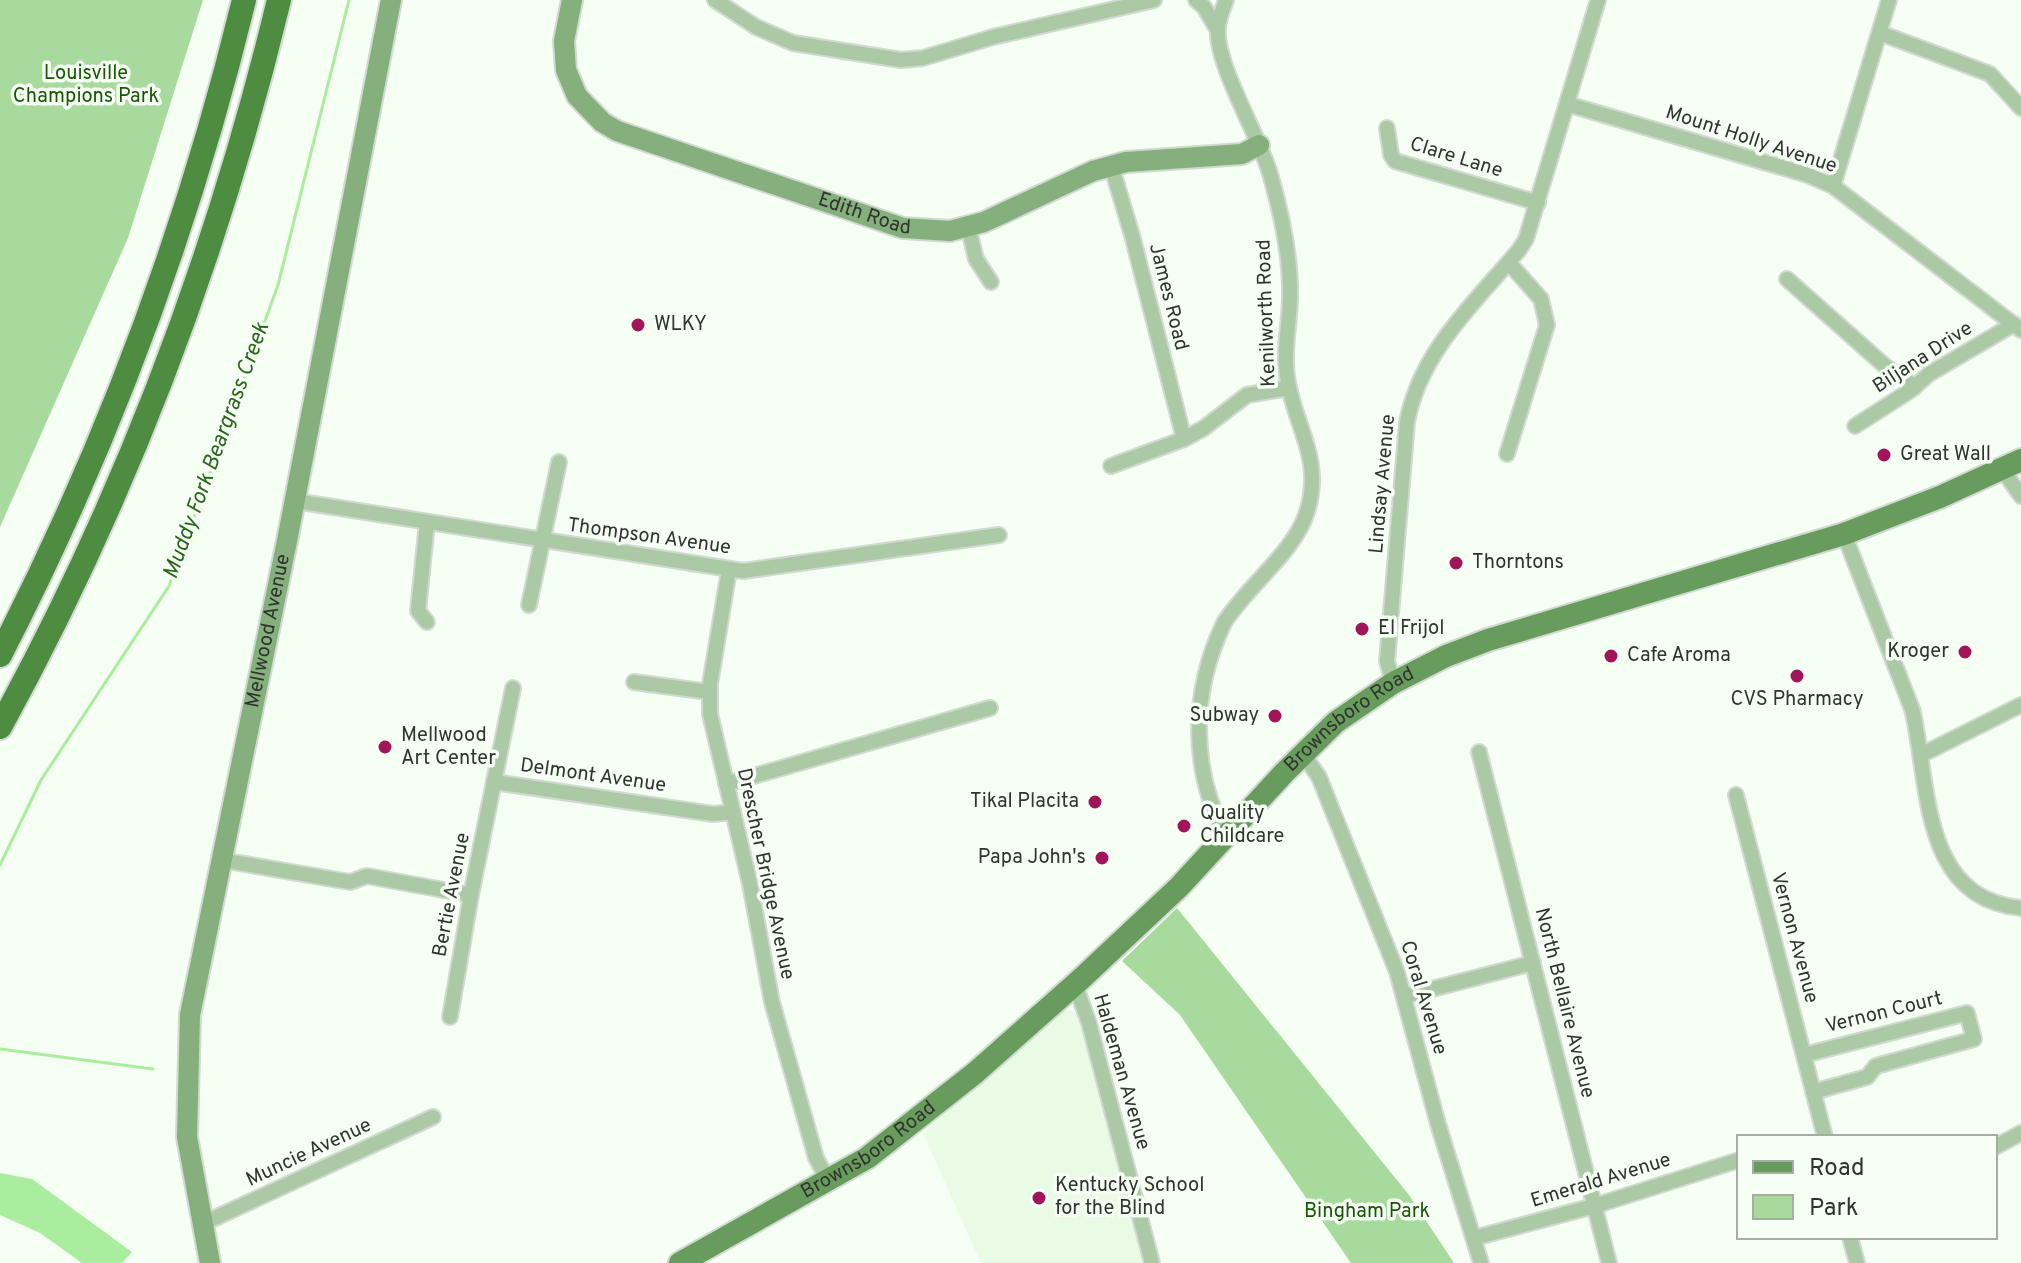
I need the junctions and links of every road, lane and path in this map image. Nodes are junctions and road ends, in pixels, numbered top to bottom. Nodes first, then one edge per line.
1 (244, 0) edge
2 (279, 0) edge
3 (391, 0) edge
4 (572, 0) edge
5 (715, 0) edge
6 (1154, 0) edge
7 (1196, 0) edge
8 (1226, 0) edge
9 (1598, 0) edge
10 (1889, 0) edge
11 (1217, 29) junction
12 (1880, 33) junction
13 (1567, 104) junction
14 (2021, 108) edge
15 (1387, 128) dead end
16 (1259, 145) junction
17 (1111, 165) junction
18 (1833, 186) junction
19 (1538, 203) junction
20 (968, 226) junction
21 (1509, 263) junction
22 (1787, 279) dead end
23 (991, 282) dead end
24 (2017, 327) edge
25 (1915, 387) junction
26 (1289, 388) junction
27 (1855, 426) dead end
28 (1184, 439) junction
29 (1507, 454) dead end
30 (559, 462) dead end
31 (2012, 464) edge
32 (1111, 466) dead end
33 (2021, 496) edge
34 (295, 501) junction
35 (427, 522) junction
36 (1844, 534) junction
37 (999, 535) dead end
38 (541, 540) junction
39 (729, 570) junction
40 (529, 605) dead end
41 (427, 622) dead end
42 (0, 655) edge
43 (634, 682) dead end
44 (1393, 683) junction
45 (513, 688) dead end
46 (709, 692) junction
47 (2021, 705) edge
48 (990, 708) dead end
49 (4, 720) edge
50 (1479, 752) dead end
51 (1303, 754) junction
52 (1921, 755) junction
53 (494, 782) junction
54 (726, 784) junction
55 (1736, 795) dead end
56 (733, 812) junction
57 (1226, 837) junction
58 (221, 860) junction
59 (471, 895) junction
60 (2021, 908) edge
61 (1533, 963) junction
62 (1075, 985) junction
63 (1405, 996) junction
64 (450, 1017) dead end
65 (1804, 1055) junction
66 (1813, 1092) junction
67 (433, 1117) dead end
68 (2021, 1133) edge
69 (1820, 1135) edge
70 (1997, 1146) edge
71 (1737, 1161) edge
72 (828, 1180) junction
73 (1594, 1206) junction
74 (202, 1224) junction
75 (1474, 1238) junction
76 (1851, 1239) edge
77 (695, 1259) edge
78 (210, 1263) edge
79 (1152, 1263) edge
80 (1481, 1263) edge
81 (1609, 1263) edge
82 (1857, 1263) edge

1 - 42 highway
2 - 49 highway
3 - 34 street, Mellwood Avenue
4 - 20 street, Edith Road
5 - 6 street
7 - 11 street
8 - 11 street
9 - 13 street, Lindsay Avenue
10 - 12 street
11 - 16 street, Kenilworth Road
12 - 14 street
12 - 18 street
13 - 18 street, Mount Holly Avenue
13 - 19 street, Lindsay Avenue
15 - 19 street, Clare Lane
16 - 17 street, Edith Road
16 - 26 street, Kenilworth Road
17 - 20 street, Edith Road
17 - 28 street, James Road
18 - 24 street, Mount Holly Avenue
19 - 21 street, Lindsay Avenue
20 - 23 street
21 - 29 street
21 - 44 street, Lindsay Avenue
22 - 25 street
24 - 25 street, Biljana Drive
25 - 27 street, Biljana Drive
26 - 28 street
26 - 57 street, Kenilworth Road
28 - 32 street
30 - 38 street
31 - 33 street
31 - 36 main road, Brownsboro Road
34 - 35 street, Thompson Avenue
34 - 58 street, Mellwood Avenue
35 - 38 street, Thompson Avenue
35 - 41 street
36 - 44 main road, Brownsboro Road
36 - 52 street
37 - 39 street, Thompson Avenue
38 - 39 street, Thompson Avenue
38 - 40 street
39 - 46 street, Drescher Bridge Avenue
43 - 46 street
44 - 51 main road, Brownsboro Road
45 - 53 street, Delmont Avenue
46 - 54 street, Drescher Bridge Avenue
47 - 52 street
48 - 54 street
50 - 61 street, North Bellaire Avenue
51 - 57 main road, Brownsboro Road
51 - 63 street, Coral Avenue
52 - 60 street
53 - 56 street, Delmont Avenue
53 - 59 street, Bertie Avenue
54 - 56 street, Drescher Bridge Avenue
55 - 65 street, Vernon Avenue
56 - 72 street, Drescher Bridge Avenue
57 - 62 main road, Brownsboro Road
58 - 59 street
58 - 74 street, Mellwood Avenue
59 - 64 street, Bertie Avenue
61 - 63 street
61 - 73 street, North Bellaire Avenue
62 - 72 main road, Brownsboro Road
62 - 79 street, Haldeman Avenue
63 - 75 street, Coral Avenue
65 - 66 street, Vernon Avenue
65 - 66 street, Vernon Court
66 - 69 street, Vernon Avenue
67 - 74 street, Muncie Avenue
68 - 70 street
71 - 73 street, Emerald Avenue
72 - 77 main road, Brownsboro Road
73 - 75 street, Emerald Avenue
73 - 81 street, North Bellaire Avenue
74 - 78 street, Mellwood Avenue
75 - 80 street, Coral Avenue
76 - 82 street

